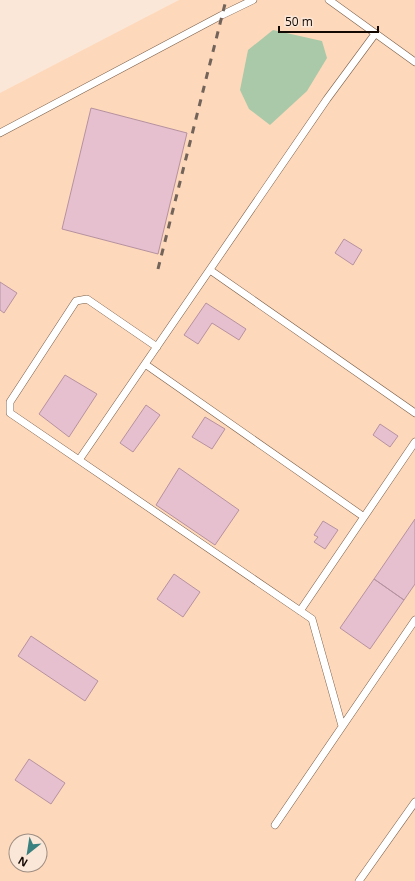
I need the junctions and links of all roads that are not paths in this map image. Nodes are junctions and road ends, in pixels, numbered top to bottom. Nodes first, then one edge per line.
1 (253, 0) edge
2 (329, 0) edge
3 (375, 34) junction
4 (415, 62) edge
5 (0, 133) edge
6 (210, 270) junction
7 (157, 347) junction
8 (145, 364) junction
9 (415, 413) edge
10 (415, 442) edge
11 (79, 460) junction
12 (364, 517) junction
13 (300, 610) junction
14 (415, 620) edge
15 (342, 726) junction
16 (415, 802) edge
17 (275, 825) dead end
18 (359, 881) edge

1 - 5 lane
2 - 3 lane
3 - 4 lane
3 - 6 lane
6 - 7 lane
6 - 9 lane
7 - 8 lane
7 - 11 lane
8 - 11 lane
8 - 12 lane
10 - 12 lane
11 - 13 lane
12 - 13 lane
13 - 15 lane
14 - 15 lane
15 - 17 lane
16 - 18 lane

